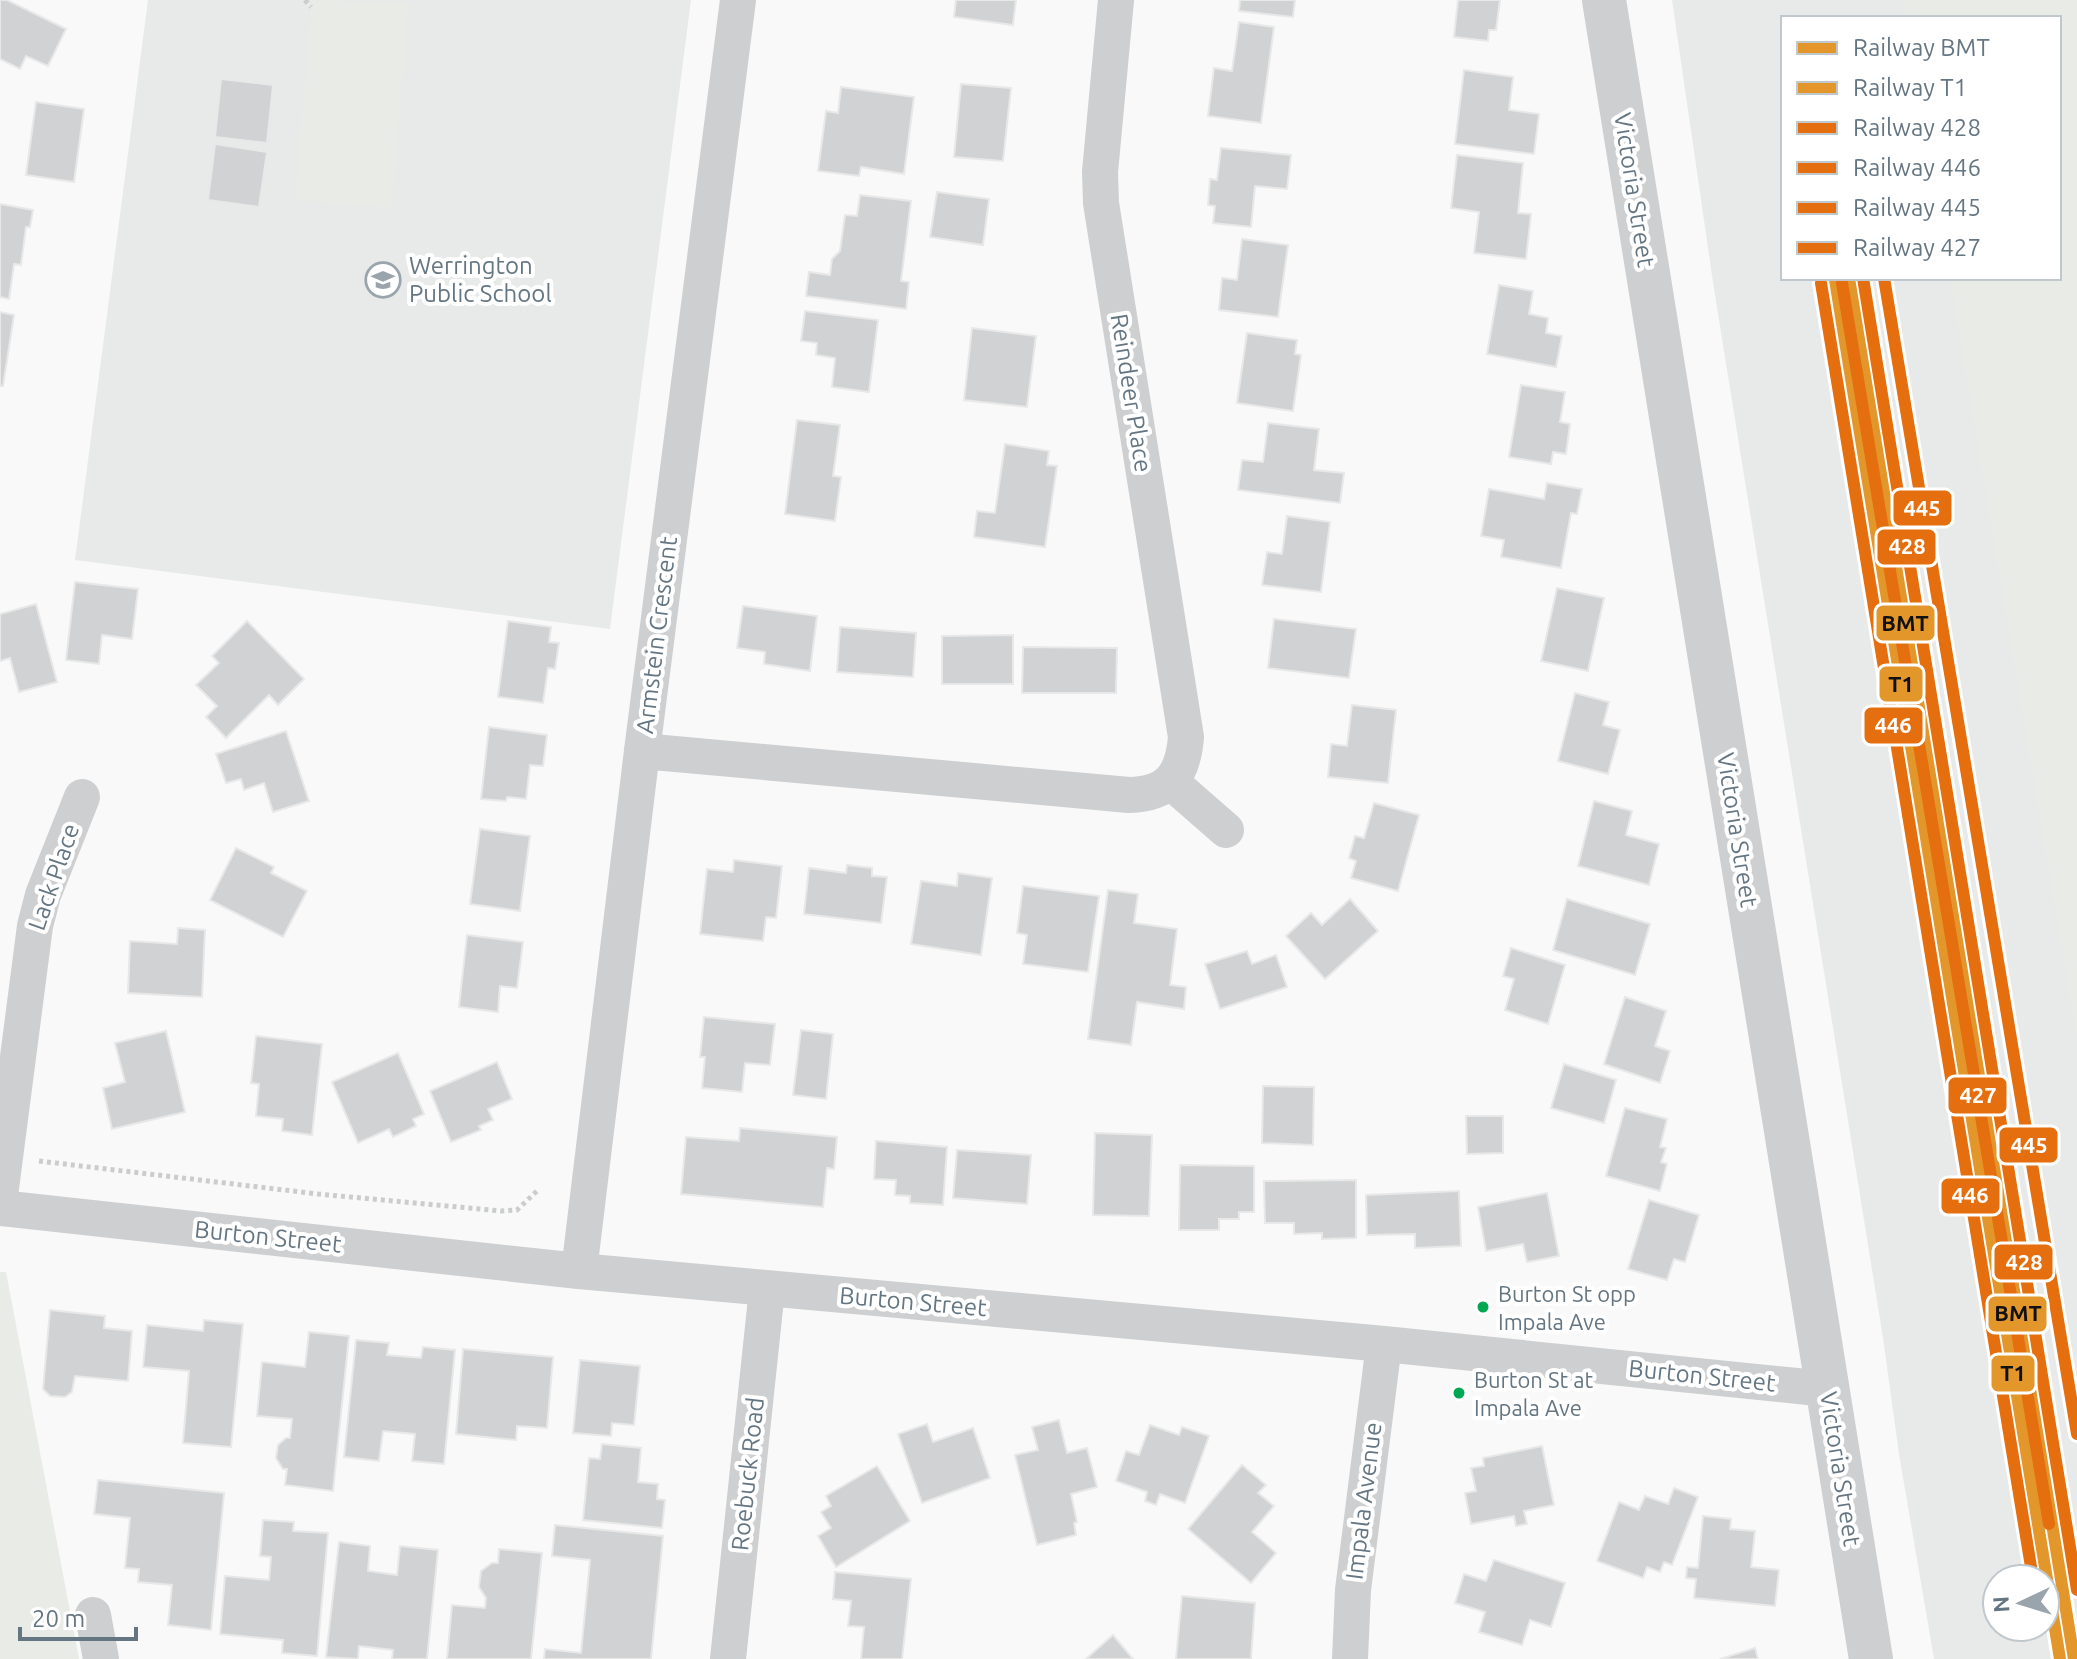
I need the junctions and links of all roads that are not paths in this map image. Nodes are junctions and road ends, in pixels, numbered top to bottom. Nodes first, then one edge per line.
1 (738, 0) edge
2 (1116, 0) edge
3 (1604, 0) edge
4 (642, 751) junction
5 (1171, 782) junction
6 (82, 797) dead end
7 (1226, 830) dead end
8 (0, 1196) edge
9 (0, 1208) edge
10 (579, 1271) junction
11 (767, 1289) junction
12 (1384, 1344) junction
13 (1827, 1389) junction
14 (93, 1615) dead end
15 (101, 1659) edge
16 (728, 1659) edge
17 (1350, 1659) edge
18 (1871, 1659) edge

1 - 4 street, Armstein Crescent
2 - 5 street, Reindeer Place
3 - 13 street, Victoria Street
4 - 5 street
4 - 10 street, Armstein Crescent
5 - 7 street
6 - 8 street, Lack Place
9 - 10 street, Burton Street
10 - 11 street, Burton Street
11 - 12 street, Burton Street
11 - 16 street, Roebuck Road
12 - 13 street, Burton Street
12 - 17 street, Impala Avenue
13 - 18 street, Victoria Street
14 - 15 street

